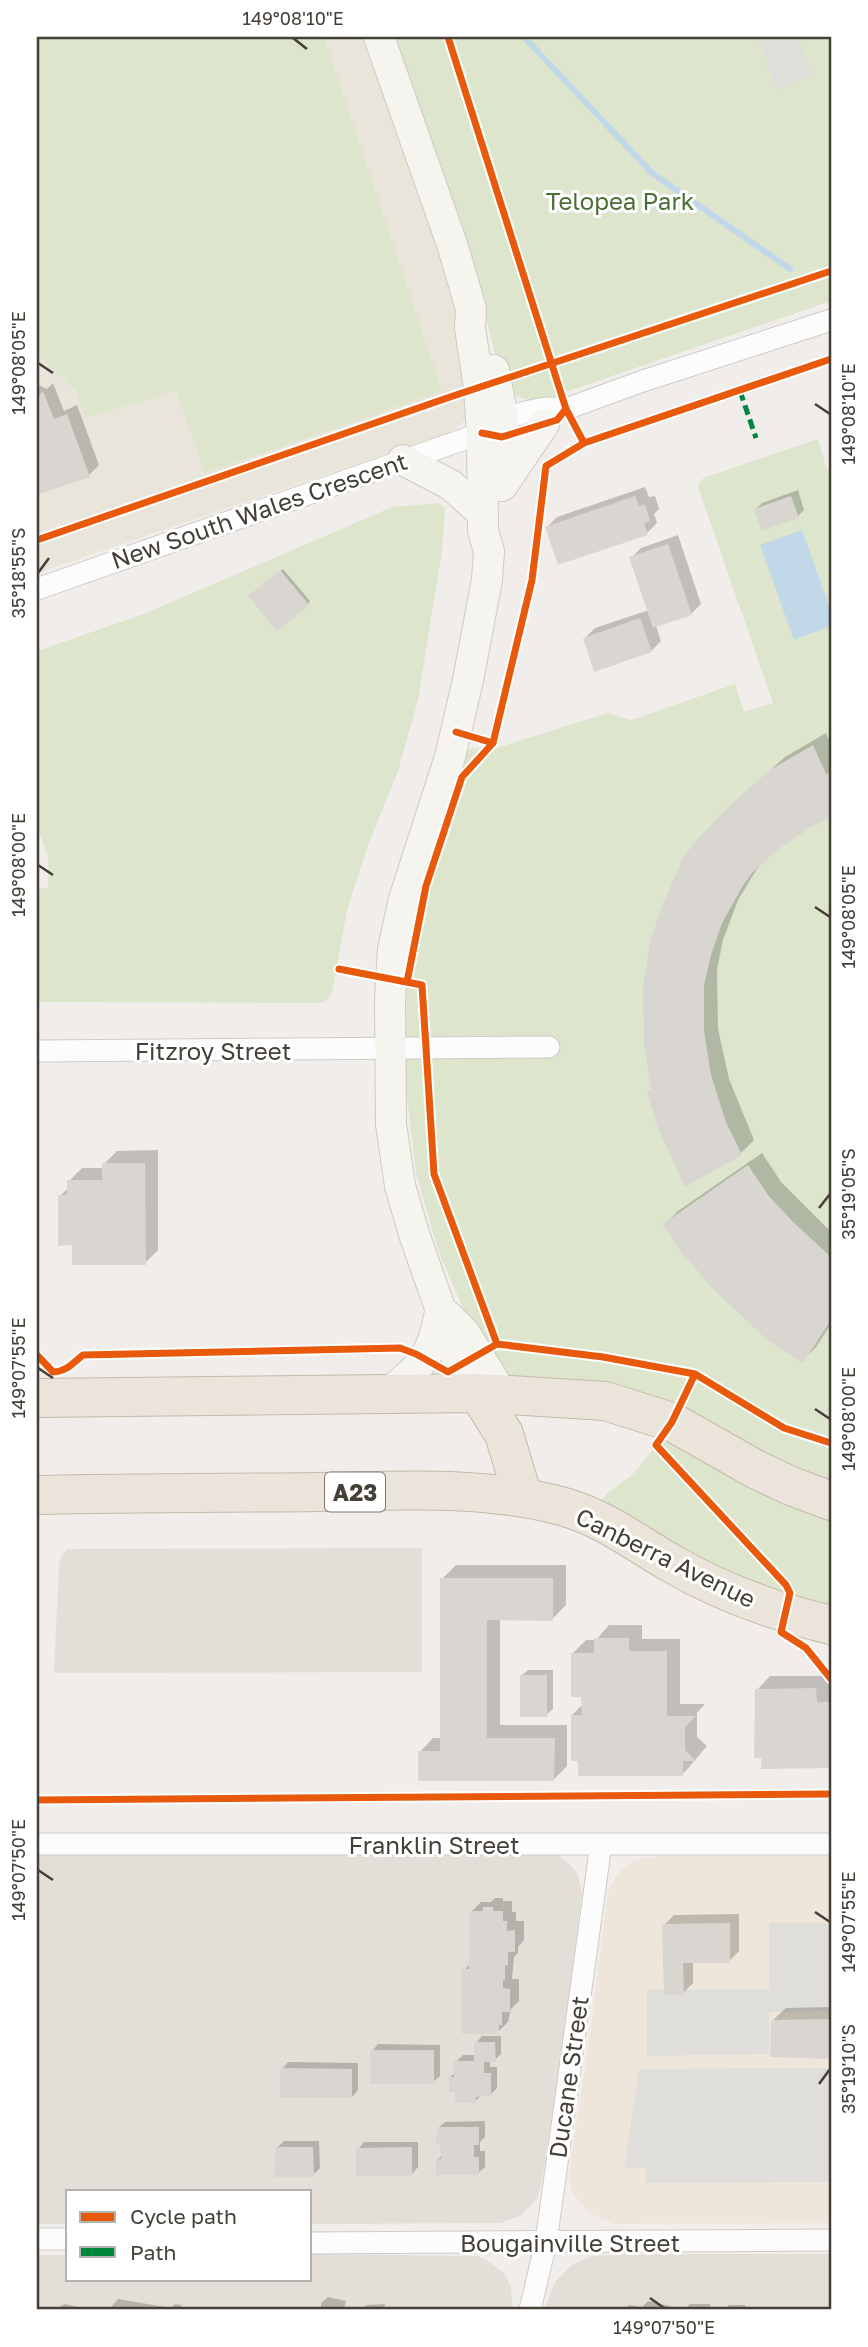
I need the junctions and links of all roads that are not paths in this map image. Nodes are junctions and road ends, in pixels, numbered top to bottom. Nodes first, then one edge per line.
1 (379, 37) edge
2 (831, 320) edge
3 (555, 416) junction
4 (496, 430) junction
5 (403, 460) junction
6 (502, 486) junction
7 (483, 514) junction
8 (489, 551) junction
9 (37, 589) edge
10 (550, 1047) dead end
11 (390, 1049) junction
12 (37, 1051) edge
13 (440, 1308) junction
14 (387, 1394) junction
15 (490, 1394) junction
16 (37, 1398) edge
17 (37, 1495) edge
18 (523, 1497) junction
19 (831, 1501) edge
20 (831, 1625) edge
21 (601, 1843) junction
22 (37, 1844) edge
23 (831, 1844) edge
24 (37, 2239) edge
25 (66, 2239) edge
26 (831, 2240) edge
27 (546, 2242) junction
28 (312, 2243) edge
29 (530, 2310) edge

1 - 4 street
2 - 3 street, New South Wales Crescent
3 - 4 street, New South Wales Crescent
3 - 6 street
4 - 5 street, New South Wales Crescent
4 - 6 street
4 - 7 street
5 - 7 street
5 - 9 street, New South Wales Crescent
6 - 8 street
7 - 8 street
8 - 11 street
10 - 11 street, Fitzroy Street
11 - 12 street, Fitzroy Street
11 - 13 street
13 - 14 street
13 - 15 street
14 - 15 highway
14 - 16 highway
15 - 18 highway
15 - 19 highway
17 - 18 highway, Canberra Avenue / A23
18 - 20 highway, Canberra Avenue / A23
21 - 22 street, Franklin Street
21 - 23 street, Franklin Street
21 - 27 street, Ducane Street
24 - 25 street
26 - 27 street, Bougainville Street
27 - 28 street, Bougainville Street
27 - 29 street, Ducane Street

